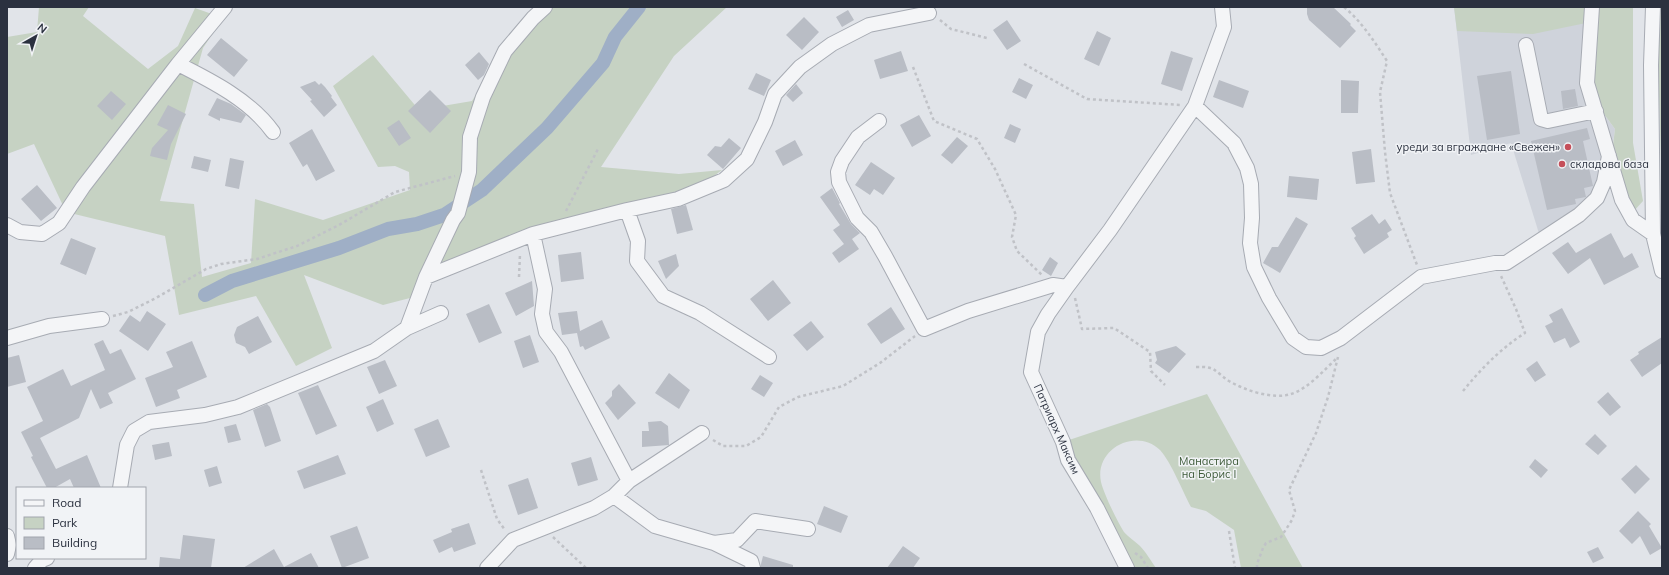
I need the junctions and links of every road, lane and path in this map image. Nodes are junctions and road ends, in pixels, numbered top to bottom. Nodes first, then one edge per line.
1 (225, 7) edge
2 (545, 7) edge
3 (1222, 7) edge
4 (1344, 7) edge
5 (1592, 7) edge
6 (1653, 7) edge
7 (212, 13) edge
8 (930, 13) joint
9 (987, 38) dead end
10 (1526, 45) dead end
11 (178, 64) junction
12 (1024, 64) dead end
13 (913, 67) dead end
14 (1195, 106) junction
15 (1596, 111) junction
16 (879, 121) dead end
17 (274, 132) dead end
18 (598, 149) dead end
19 (1610, 156) junction
20 (469, 172) junction
21 (627, 210) junction
22 (7, 225) edge
23 (558, 228) junction
24 (1653, 234) junction
25 (527, 237) junction
26 (1506, 263) junction
27 (1662, 271) edge
28 (1421, 276) junction
29 (426, 277) junction
30 (519, 277) dead end
31 (1053, 285) junction
32 (1067, 287) junction
33 (441, 313) dead end
34 (102, 319) joint
35 (408, 328) junction
36 (924, 329) junction
37 (7, 338) edge
38 (1341, 338) junction
39 (769, 357) dead end
40 (1338, 357) junction
41 (1196, 367) dead end
42 (1165, 384) dead end
43 (1463, 391) dead end
44 (702, 433) joint
45 (481, 470) dead end
46 (629, 481) junction
47 (120, 487) edge
48 (614, 496) junction
49 (544, 528) junction
50 (808, 529) dead end
51 (1229, 531) dead end
52 (7, 536) edge
53 (513, 540) junction
54 (714, 543) junction
55 (7, 554) edge
56 (44, 559) edge
57 (35, 568) edge
58 (487, 568) edge
59 (586, 568) edge
60 (753, 568) edge
61 (1128, 568) edge
62 (1235, 568) edge
63 (1257, 568) edge

1 - 7 street
2 - 20 street
3 - 14 street, Патриарх Максим
4 - 28 path
5 - 15 street
6 - 24 street
7 - 11 street
8 - 9 path
8 - 21 street
10 - 15 street
11 - 17 street
11 - 22 street
12 - 14 path
13 - 31 path
14 - 32 street, Патриарх Максим
14 - 38 street
15 - 19 street
16 - 36 street
18 - 23 path
19 - 24 street
19 - 26 street
20 - 29 street
20 - 34 path
21 - 23 street
21 - 39 street
23 - 25 street
24 - 27 street
25 - 29 street
25 - 30 path
25 - 46 street
26 - 28 street
26 - 43 path
28 - 38 street
29 - 35 street
31 - 32 street
31 - 36 street
32 - 42 path
32 - 61 street, Патриарх Максим
33 - 35 street
34 - 37 street
35 - 47 street
36 - 44 path
38 - 40 path
40 - 41 path
40 - 63 path
44 - 46 street
45 - 53 path
46 - 48 street
48 - 49 street
48 - 54 street
49 - 53 street
49 - 59 path
50 - 54 street
51 - 62 path
52 - 55 street
53 - 58 street
54 - 60 street
56 - 57 street

